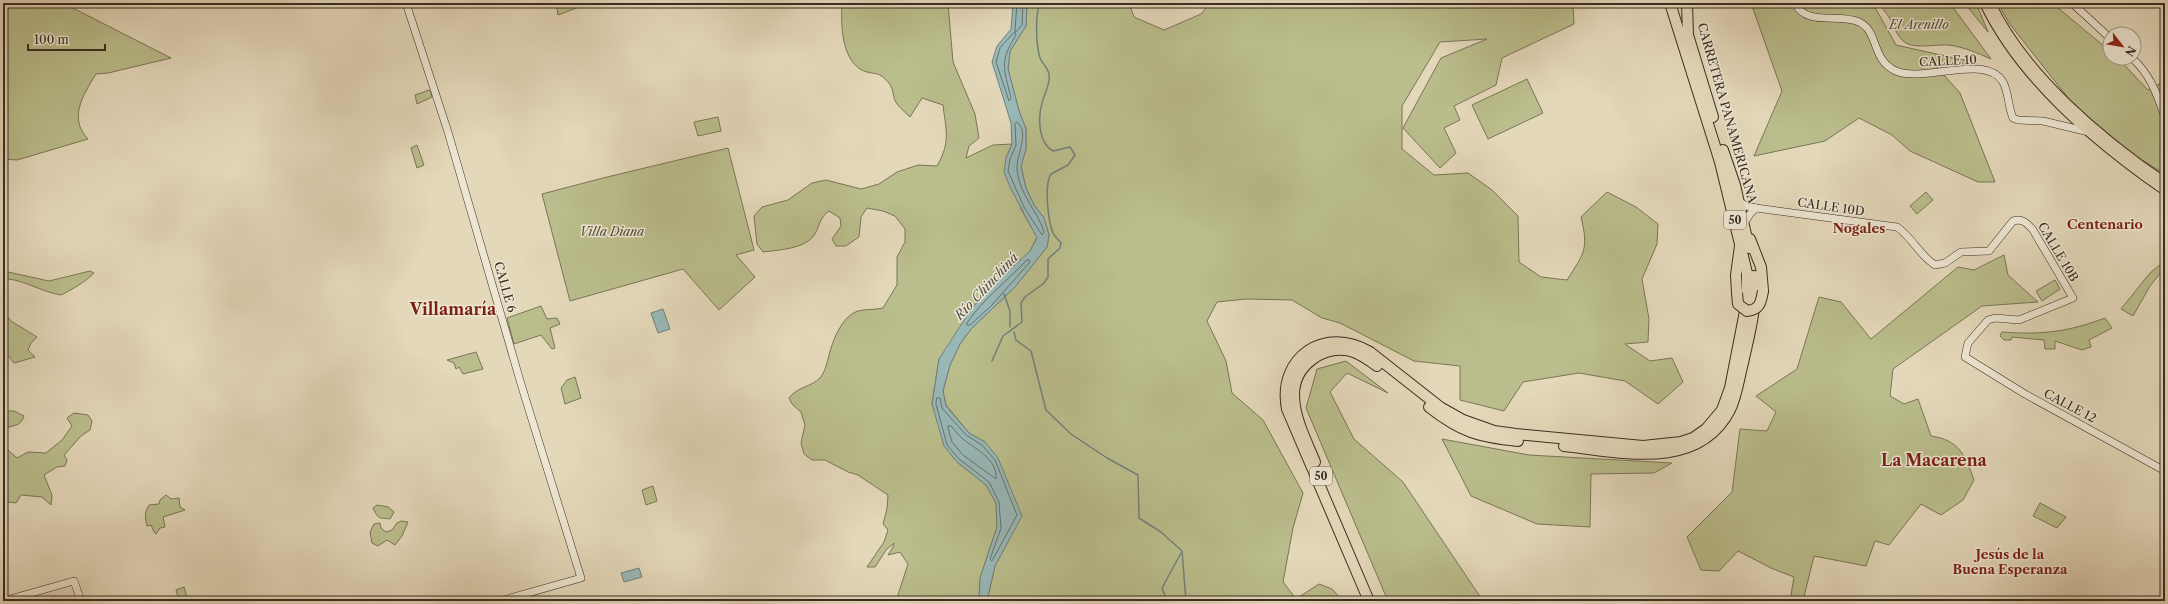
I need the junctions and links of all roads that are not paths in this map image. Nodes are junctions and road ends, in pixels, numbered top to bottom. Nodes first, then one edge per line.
1 (406, 3) edge
2 (1670, 3) edge
3 (1686, 3) edge
4 (1795, 3) edge
5 (1984, 3) edge
6 (1991, 3) edge
7 (2072, 3) edge
8 (2102, 31) edge
9 (2141, 66) edge
10 (2165, 117) edge
11 (2088, 132) junction
12 (2103, 135) junction
13 (2165, 182) edge
14 (2165, 191) edge
15 (1739, 201) junction
16 (1756, 208) junction
17 (2021, 220) joint
18 (1745, 226) junction
19 (1741, 240) junction
20 (1966, 359) joint
21 (2165, 471) edge
22 (3, 601) edge
23 (81, 601) edge
24 (500, 601) edge
25 (1369, 601) edge
26 (1376, 601) edge

1 - 24 street, CALLE 6
2 - 19 highway, CARRETERA PANAMERICANA / 50
3 - 15 highway, CARRETERA PANAMERICANA / 50
4 - 11 street, CALLE 10
5 - 11 main road
6 - 12 main road
7 - 8 street
9 - 10 street
11 - 12 street, CALLE 10
11 - 14 main road
12 - 13 main road
15 - 16 street, CALLE 10D
15 - 18 highway, CARRETERA PANAMERICANA / 50
16 - 17 street, CALLE 10D
16 - 18 street
17 - 20 street, CALLE 10B
18 - 19 highway, bridge
18 - 26 highway, CARRETERA PANAMERICANA / 50
19 - 25 highway, CARRETERA PANAMERICANA / 50
20 - 21 street, CALLE 12
22 - 23 street

